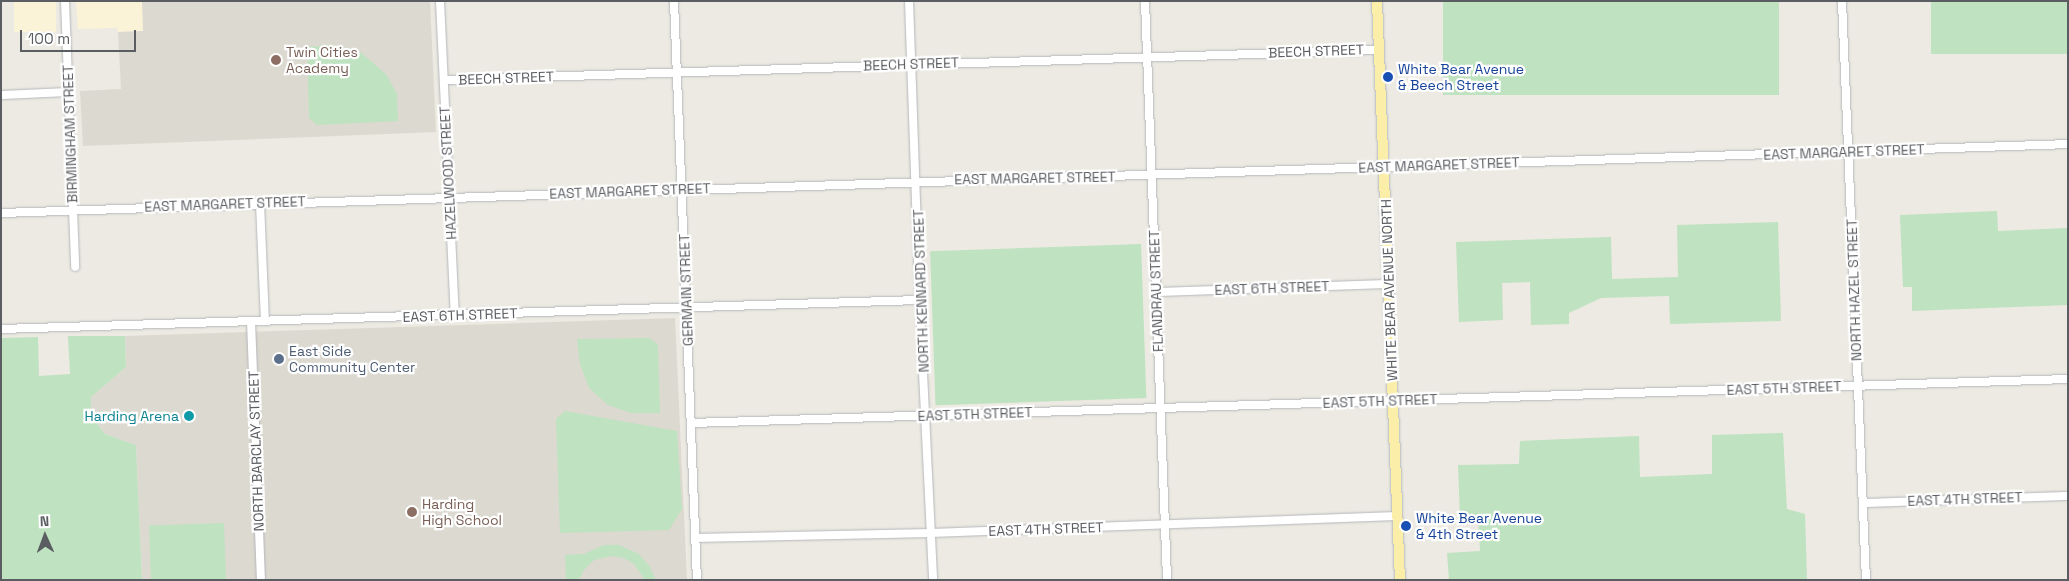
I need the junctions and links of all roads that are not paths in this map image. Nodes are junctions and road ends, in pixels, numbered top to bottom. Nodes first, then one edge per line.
1 (65, 1) edge
2 (440, 1) edge
3 (674, 1) edge
4 (908, 1) edge
5 (1145, 1) edge
6 (1377, 1) edge
7 (1842, 1) edge
8 (1378, 50) junction
9 (1147, 56) junction
10 (911, 64) junction
11 (676, 72) junction
12 (444, 80) junction
13 (68, 92) junction
14 (1, 95) edge
15 (2068, 144) edge
16 (1848, 152) junction
17 (1383, 166) junction
18 (1152, 175) junction
19 (916, 182) junction
20 (681, 190) junction
21 (449, 196) junction
22 (260, 203) junction
23 (73, 210) junction
24 (1, 213) edge
25 (75, 267) dead end
26 (1389, 284) junction
27 (1156, 292) junction
28 (920, 300) junction
29 (687, 307) junction
30 (454, 315) junction
31 (251, 321) junction
32 (265, 321) junction
33 (1, 329) edge
34 (2068, 379) edge
35 (1858, 386) junction
36 (1393, 401) junction
37 (1160, 408) junction
38 (926, 416) junction
39 (691, 423) junction
40 (2068, 496) edge
41 (1863, 503) junction
42 (1397, 516) junction
43 (1165, 525) junction
44 (931, 533) junction
45 (695, 538) junction
46 (262, 580) edge
47 (697, 580) edge
48 (933, 580) edge
49 (1167, 580) edge
50 (1400, 580) edge
51 (1866, 580) edge

1 - 13 street, BIRMINGHAM STREET
2 - 12 street, HAZELWOOD STREET
3 - 11 street, GERMAIN STREET
4 - 10 street, NORTH KENNARD STREET
5 - 9 street, FLANDRAU STREET
6 - 8 main road, WHITE BEAR AVENUE NORTH
7 - 16 street, NORTH HAZEL STREET
8 - 9 street, BEECH STREET
8 - 17 main road, WHITE BEAR AVENUE NORTH
9 - 10 street, BEECH STREET
9 - 18 street, FLANDRAU STREET
10 - 11 street, BEECH STREET
10 - 19 street, NORTH KENNARD STREET
11 - 12 street, BEECH STREET
11 - 20 street, GERMAIN STREET
12 - 21 street, HAZELWOOD STREET
13 - 14 street
13 - 23 street, BIRMINGHAM STREET
15 - 16 street, EAST MARGARET STREET
16 - 17 street, EAST MARGARET STREET
16 - 35 street, NORTH HAZEL STREET
17 - 18 street, EAST MARGARET STREET
17 - 26 main road, WHITE BEAR AVENUE NORTH
18 - 19 street, EAST MARGARET STREET
18 - 27 street, FLANDRAU STREET
19 - 20 street, EAST MARGARET STREET
19 - 28 street, NORTH KENNARD STREET
20 - 21 street, EAST MARGARET STREET
20 - 29 street, GERMAIN STREET
21 - 22 street, EAST MARGARET STREET
21 - 30 street, HAZELWOOD STREET
22 - 23 street, EAST MARGARET STREET
22 - 32 street
23 - 24 street, EAST MARGARET STREET
23 - 25 street, BIRMINGHAM STREET
26 - 27 street, EAST 6TH STREET
26 - 36 main road, WHITE BEAR AVENUE NORTH
27 - 37 street, FLANDRAU STREET
28 - 29 street, EAST 6TH STREET
28 - 38 street, NORTH KENNARD STREET
29 - 30 street, EAST 6TH STREET
29 - 39 street, GERMAIN STREET
30 - 32 street, EAST 6TH STREET
31 - 32 street, EAST 6TH STREET
31 - 33 street, EAST 6TH STREET
31 - 46 street, NORTH BARCLAY STREET
34 - 35 street, EAST 5TH STREET
35 - 36 street, EAST 5TH STREET
35 - 41 street, NORTH HAZEL STREET
36 - 37 street, EAST 5TH STREET
36 - 42 main road, WHITE BEAR AVENUE NORTH
37 - 38 street, EAST 5TH STREET
37 - 43 street, FLANDRAU STREET
38 - 39 street, EAST 5TH STREET
38 - 44 street, NORTH KENNARD STREET
39 - 45 street, GERMAIN STREET
40 - 41 street, EAST 4TH STREET
41 - 51 street, NORTH HAZEL STREET
42 - 43 street, EAST 4TH STREET
42 - 50 main road, WHITE BEAR AVENUE NORTH
43 - 44 street, EAST 4TH STREET
43 - 49 street, FLANDRAU STREET
44 - 45 street, EAST 4TH STREET
44 - 48 street, NORTH KENNARD STREET
45 - 47 street, GERMAIN STREET

